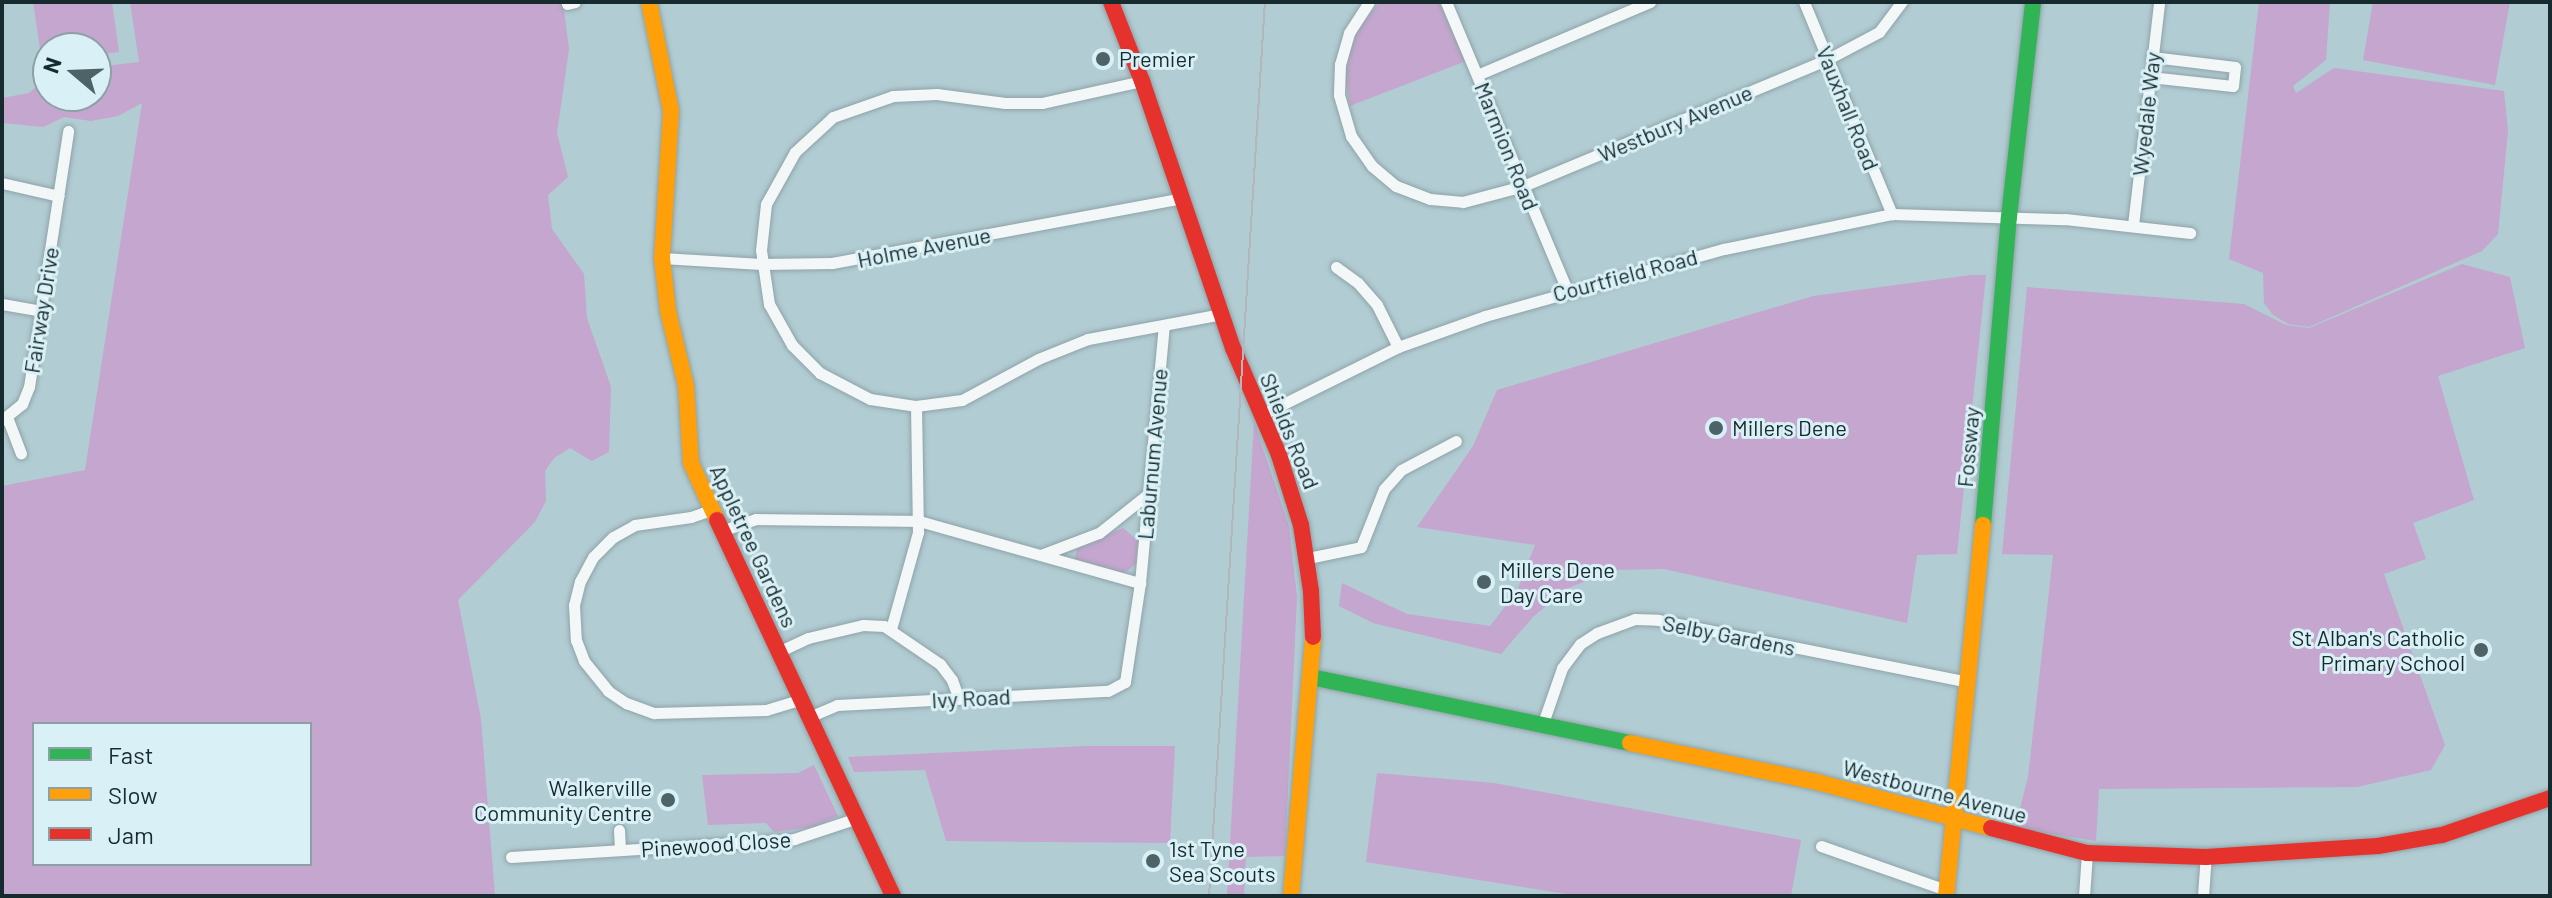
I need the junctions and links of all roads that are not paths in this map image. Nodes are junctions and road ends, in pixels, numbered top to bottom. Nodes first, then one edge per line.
1 (649, 2) edge
2 (1111, 2) edge
3 (1369, 2) edge
4 (1446, 2) edge
5 (1650, 2) edge
6 (1804, 2) edge
7 (1902, 2) edge
8 (2033, 2) edge
9 (2159, 2) edge
10 (2152, 57) junction
11 (1828, 59) junction
12 (1477, 75) junction
13 (2150, 77) junction
14 (1142, 81) junction
15 (68, 131) dead end
16 (2, 183) edge
17 (1523, 186) junction
18 (59, 196) junction
19 (1182, 198) junction
20 (1892, 214) junction
21 (2009, 217) junction
22 (2133, 225) junction
23 (2190, 233) dead end
24 (662, 258) junction
25 (761, 264) junction
26 (1336, 267) dead end
27 (1567, 290) junction
28 (2, 304) edge
29 (41, 311) junction
30 (1222, 314) junction
31 (1164, 325) junction
32 (1398, 347) junction
33 (916, 406) junction
34 (1261, 415) junction
35 (5, 419) edge
36 (1456, 441) dead end
37 (21, 453) dead end
38 (1148, 494) junction
39 (711, 510) junction
40 (919, 521) junction
41 (721, 531) junction
42 (1040, 555) junction
43 (1308, 558) junction
44 (1140, 583) junction
45 (891, 629) junction
46 (778, 652) junction
47 (1129, 675) joint
48 (1311, 677) junction
49 (1969, 682) junction
50 (801, 699) junction
51 (959, 699) junction
52 (809, 717) junction
53 (1543, 723) junction
54 (2550, 798) edge
55 (857, 818) junction
56 (1954, 819) junction
57 (619, 830) dead end
58 (1821, 846) dead end
59 (620, 850) junction
60 (2087, 853) junction
61 (511, 857) dead end
62 (2206, 857) junction
63 (1946, 893) edge
64 (893, 896) edge
65 (1291, 896) edge
66 (2084, 896) edge
67 (2203, 896) edge

1 - 24 street, Appletree Gardens
2 - 14 street, Shields Road
3 - 17 street, Westbury Avenue
4 - 12 street, Marmion Road
5 - 12 street
6 - 11 street, Vauxhall Road
7 - 11 street, Westbury Avenue
8 - 21 street, Fossway
9 - 10 street, Wyedale Way
10 - 13 street, Wyedale Way
10 - 13 street
11 - 17 street, Westbury Avenue
11 - 20 street, Vauxhall Road
12 - 17 street, Marmion Road
13 - 22 street, Wyedale Way
14 - 19 street, Shields Road
14 - 25 street
15 - 18 street, Fairway Drive
16 - 18 street
17 - 27 street, Marmion Road
18 - 29 street, Fairway Drive
19 - 25 street, Holme Avenue
19 - 30 street, Shields Road
20 - 21 street, Courtfield Road
20 - 27 street, Courtfield Road
21 - 22 street
21 - 49 street, Fossway
22 - 23 street
24 - 25 street, Holme Avenue
24 - 39 street, Appletree Gardens
25 - 33 street
26 - 32 street
27 - 32 street, Courtfield Road
28 - 29 street
29 - 35 street, Fairway Drive
30 - 31 street
30 - 34 street, Shields Road
31 - 33 street
31 - 38 street, Laburnum Avenue
32 - 34 street, Courtfield Road
33 - 40 street
34 - 43 street, Shields Road
35 - 37 street, Fairway Drive
36 - 43 street
38 - 42 street
38 - 44 street, Laburnum Avenue
39 - 41 street, Appletree Gardens
39 - 50 street
40 - 41 street
40 - 42 street
40 - 45 street
41 - 46 street, Appletree Gardens
42 - 44 street
43 - 48 street, Shields Road
44 - 47 street, Laburnum Avenue
45 - 46 street
45 - 51 street
46 - 50 street, Appletree Gardens
47 - 51 street, Ivy Road
48 - 53 street, Westbourne Avenue
48 - 65 street, Shields Road
49 - 53 street, Selby Gardens
49 - 56 street, Fossway
50 - 52 street, Appletree Gardens
51 - 52 street, Ivy Road
52 - 55 street, Appletree Gardens
53 - 56 street, Westbourne Avenue
54 - 62 street, Westbourne Avenue
55 - 59 street, Pinewood Close
55 - 64 street, Appletree Gardens
56 - 60 street, Westbourne Avenue
56 - 63 street, Fossway
57 - 59 street, Pinewood Close
58 - 63 street
59 - 61 street, Pinewood Close
60 - 62 street, Westbourne Avenue
60 - 66 street
62 - 67 street

